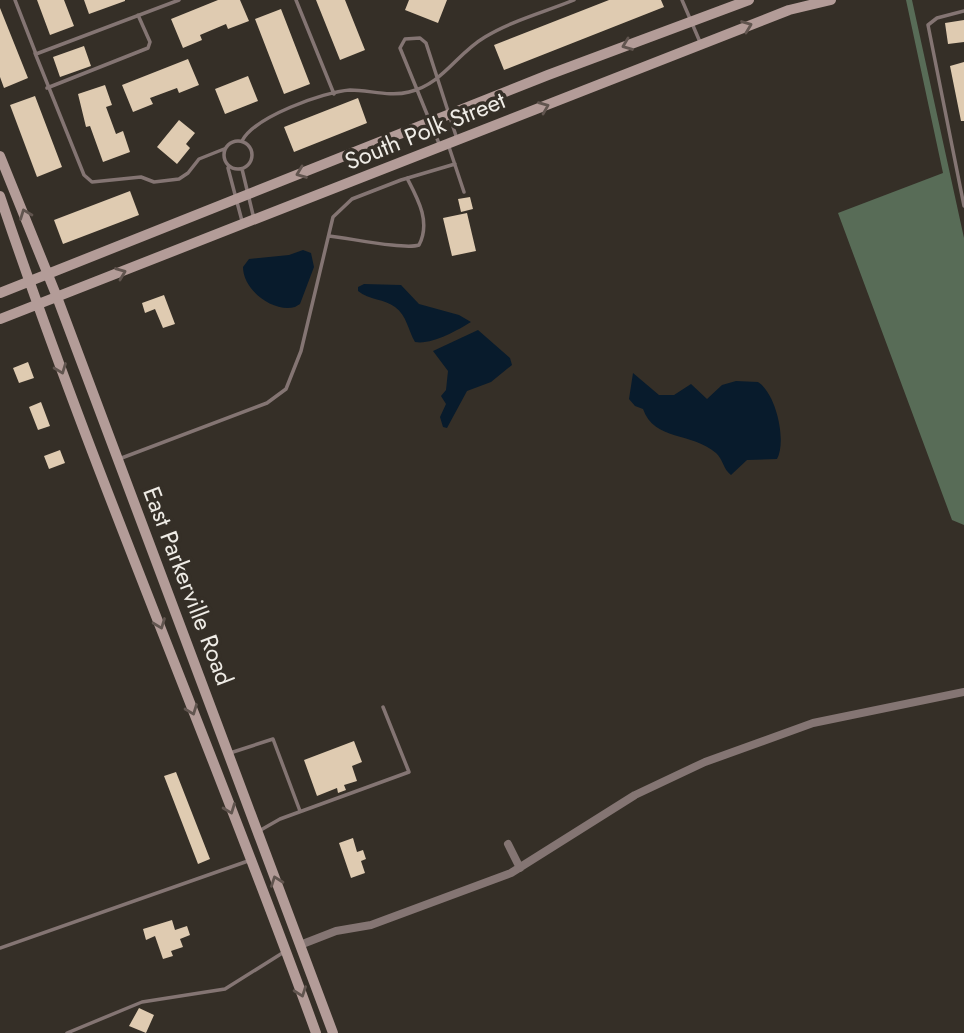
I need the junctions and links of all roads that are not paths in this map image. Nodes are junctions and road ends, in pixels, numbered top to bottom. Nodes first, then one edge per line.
1 (15, 0) edge
2 (178, 0) edge
3 (296, 0) edge
4 (556, 0) edge
5 (574, 0) edge
6 (682, 0) edge
7 (749, 0) edge
8 (831, 0) edge
9 (559, 6) junction
10 (964, 11) edge
11 (138, 15) junction
12 (691, 20) junction
13 (701, 44) junction
14 (35, 53) junction
15 (436, 81) junction
16 (47, 88) junction
17 (417, 90) junction
18 (334, 94) junction
19 (448, 115) junction
20 (431, 121) junction
21 (242, 141) junction
22 (449, 144) junction
23 (224, 149) junction
24 (0, 156) edge
25 (455, 164) junction
26 (228, 166) junction
27 (242, 169) junction
28 (407, 178) junction
29 (464, 192) dead end
30 (0, 196) edge
31 (240, 196) junction
32 (964, 206) edge
33 (249, 223) junction
34 (329, 236) junction
35 (48, 273) junction
36 (28, 281) junction
37 (0, 293) edge
38 (57, 297) junction
39 (36, 305) junction
40 (0, 319) edge
41 (117, 460) junction
42 (186, 640) junction
43 (168, 646) junction
44 (964, 692) edge
45 (383, 707) dead end
46 (228, 754) junction
47 (300, 812) junction
48 (257, 832) junction
49 (242, 839) junction
50 (508, 844) dead end
51 (250, 860) junction
52 (520, 868) junction
53 (300, 945) junction
54 (0, 948) edge
55 (286, 951) junction
56 (67, 1033) edge
57 (316, 1033) edge
58 (333, 1033) edge

1 - 14 lane
2 - 11 lane
3 - 18 lane
4 - 9 lane
5 - 9 lane
6 - 12 lane
7 - 12 main road, South Polk Street
13 -> 8 main road, South Polk Street
9 - 15 lane
10 - 32 lane
11 - 14 lane
11 - 16 lane
12 - 13 lane
12 -> 19 main road, South Polk Street
22 -> 13 main road, South Polk Street
14 - 16 lane
15 - 17 lane
15 - 17 lane
15 - 19 lane
16 - 23 lane
17 - 18 lane
17 - 20 lane
18 - 21 lane
19 - 20 main road, South Polk Street
19 - 22 lane
20 - 22 lane
20 -> 31 main road, South Polk Street
21 - 23 lane
21 - 27 lane
22 - 25 lane
22 - 33 main road, South Polk Street
23 - 26 lane
35 -> 24 main road, East Parkerville Road
25 - 28 lane
25 - 29 lane
26 - 27 lane
26 - 31 lane
27 - 31 lane
28 - 34 lane
28 - 34 lane
30 - 36 main road, East Parkerville Road
31 - 33 lane
31 - 33 lane
31 - 35 main road, South Polk Street
38 -> 33 main road, South Polk Street
34 - 41 lane
35 - 36 main road, South Polk Street
35 - 38 main road, East Parkerville Road
36 - 37 main road, South Polk Street
36 - 39 main road, East Parkerville Road
38 - 39 main road, South Polk Street
38 - 41 main road, East Parkerville Road
39 - 40 main road, South Polk Street
39 -> 43 main road, East Parkerville Road
41 - 42 main road, East Parkerville Road
42 - 43 main road
42 - 46 main road, East Parkerville Road
43 -> 49 main road, East Parkerville Road
44 - 52 street
45 - 47 lane
46 - 47 lane
46 - 48 main road, East Parkerville Road
47 - 48 lane
48 - 49 main road
53 -> 48 main road, East Parkerville Road
49 - 51 main road, East Parkerville Road
50 - 52 street
51 - 54 lane
51 - 55 main road, East Parkerville Road
52 - 53 street
53 - 55 main road
53 - 58 main road, East Parkerville Road
55 - 56 lane
55 -> 57 main road, East Parkerville Road

